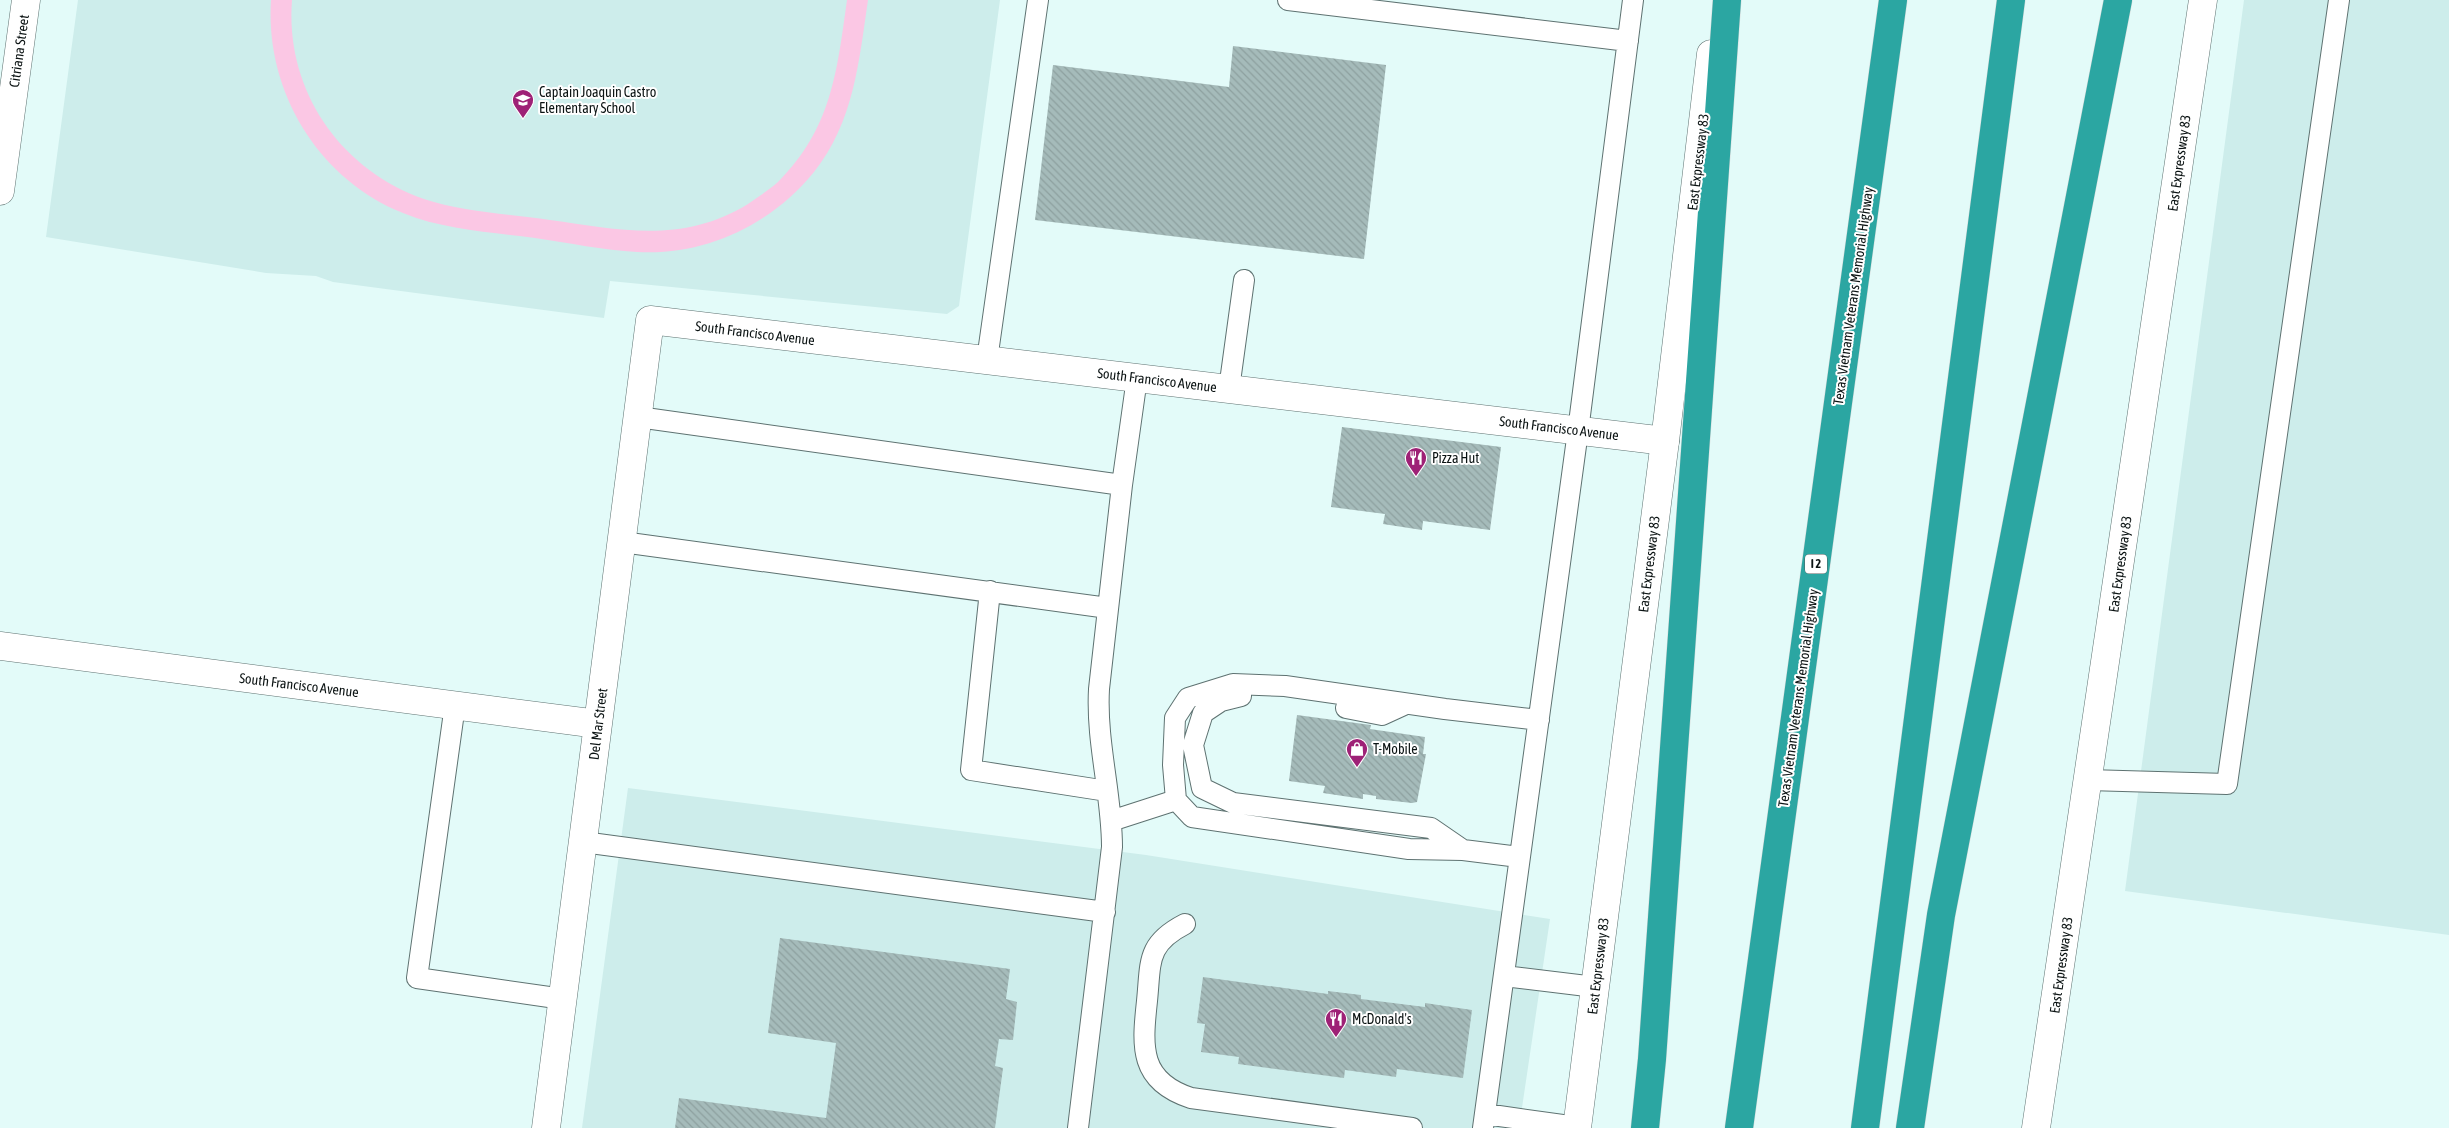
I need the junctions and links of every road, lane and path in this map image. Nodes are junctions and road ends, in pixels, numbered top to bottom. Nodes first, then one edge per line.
1 (26, 0) edge
2 (1038, 0) edge
3 (1288, 0) edge
4 (1633, 0) edge
5 (1718, 0) edge
6 (1728, 0) edge
7 (1893, 0) edge
8 (2011, 0) edge
9 (2118, 0) edge
10 (2202, 0) edge
11 (2339, 0) edge
12 (1628, 41) junction
13 (0, 192) edge
14 (1244, 280) dead end
15 (650, 320) joint
16 (987, 360) junction
17 (1137, 378) junction
18 (1229, 389) junction
19 (638, 417) junction
20 (1578, 431) junction
21 (1665, 441) junction
22 (1122, 485) junction
23 (622, 542) junction
24 (990, 591) junction
25 (1108, 608) junction
26 (0, 646) edge
27 (1406, 704) junction
28 (455, 705) junction
29 (1539, 720) junction
30 (598, 724) junction
31 (2088, 780) junction
32 (1107, 791) junction
33 (1176, 800) junction
34 (1111, 821) junction
35 (582, 842) junction
36 (1463, 850) junction
37 (1519, 857) junction
38 (1105, 912) junction
39 (1185, 924) dead end
40 (1504, 976) junction
41 (1595, 987) junction
42 (563, 999) junction
43 (1484, 1121) edge
44 (546, 1128) edge
45 (1078, 1128) edge
46 (1412, 1128) edge
47 (1577, 1128) edge
48 (1645, 1128) edge
49 (1739, 1128) edge
50 (1864, 1128) edge
51 (1910, 1128) edge
52 (2036, 1128) edge

1 - 13 street, Citriana Street
2 - 16 lane
3 - 12 lane
4 - 12 lane
5 - 21 street, East Expressway 83
6 - 48 highway
7 - 49 highway, Texas Vietnam Veterans Memorial Highway / I 2
8 - 50 highway
9 - 51 highway
10 - 31 street, East Expressway 83
11 - 31 lane
12 - 20 lane
14 - 18 lane
15 - 16 street, South Francisco Avenue
15 - 19 street, Del Mar Street
16 - 17 street, South Francisco Avenue
17 - 18 street, South Francisco Avenue
17 - 22 lane
18 - 20 street, South Francisco Avenue
19 - 22 lane
19 - 23 street, Del Mar Street
20 - 21 street, South Francisco Avenue
20 - 29 lane
21 - 41 street, East Expressway 83
22 - 25 lane
23 - 24 lane
23 - 30 street, Del Mar Street
24 - 25 lane
24 - 32 lane
25 - 32 lane
26 - 28 street, South Francisco Avenue
27 - 29 lane
27 - 33 lane
27 - 36 lane
28 - 30 street, South Francisco Avenue
28 - 42 lane
29 - 37 lane
30 - 35 street, Del Mar Street
31 - 52 street, East Expressway 83
32 - 34 lane
33 - 34 lane
33 - 36 lane
34 - 38 lane
35 - 38 lane
35 - 42 street, Del Mar Street
36 - 37 lane
37 - 40 lane
38 - 45 lane
39 - 46 lane
40 - 41 lane
40 - 43 lane
41 - 47 street, East Expressway 83
42 - 44 street, Del Mar Street
43 - 47 lane

